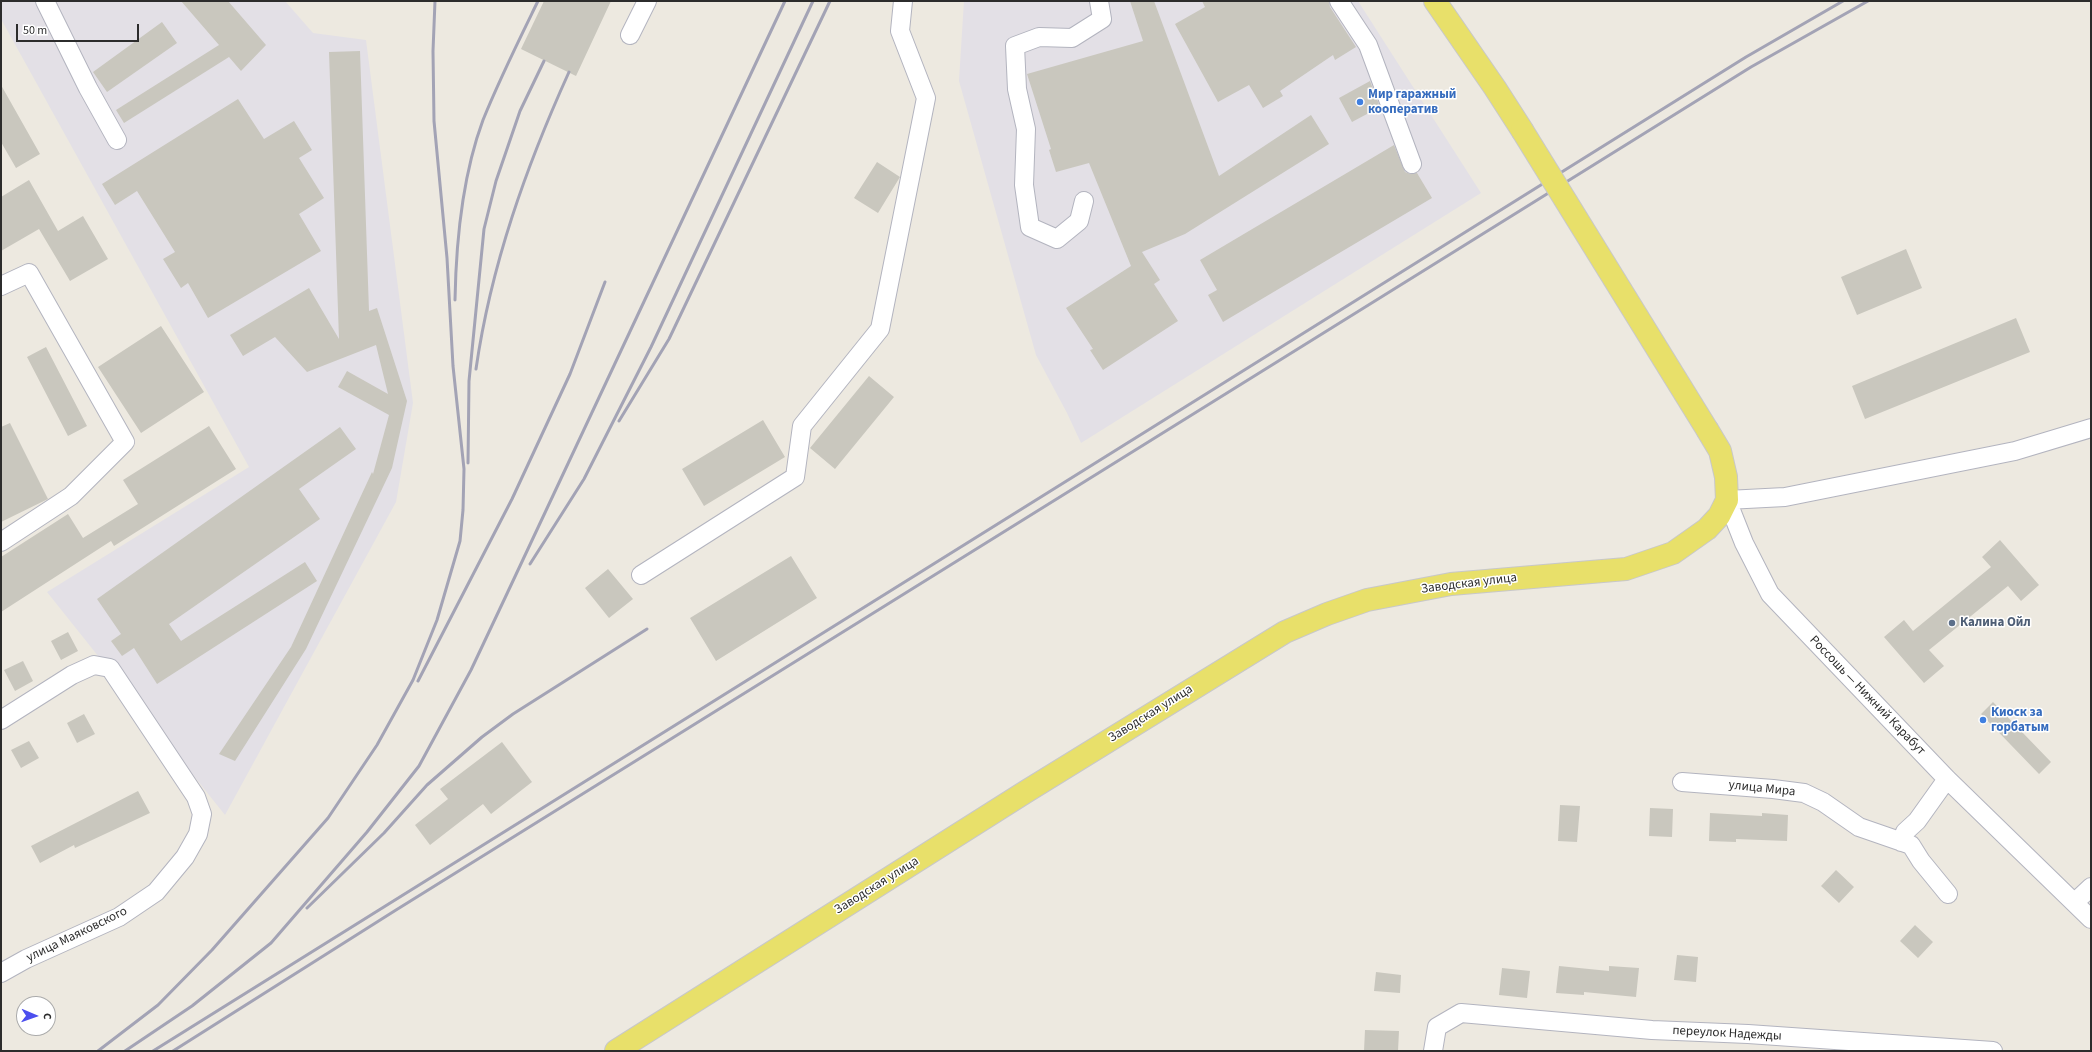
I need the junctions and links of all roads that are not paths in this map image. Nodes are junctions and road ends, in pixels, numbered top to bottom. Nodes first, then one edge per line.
1 (45, 1) edge
2 (647, 1) edge
3 (903, 1) edge
4 (1099, 1) edge
5 (1340, 1) edge
6 (1435, 1) edge
7 (630, 35) dead end
8 (116, 140) dead end
9 (1412, 164) dead end
10 (1084, 201) dead end
11 (1, 286) edge
12 (2091, 428) edge
13 (1727, 500) junction
14 (1, 542) edge
15 (641, 575) dead end
16 (1, 720) edge
17 (1947, 779) junction
18 (1682, 782) dead end
19 (1901, 842) junction
20 (2091, 887) edge
21 (1948, 894) dead end
22 (2075, 902) junction
23 (2091, 919) edge
24 (1, 973) edge
25 (616, 1051) edge
26 (1433, 1051) edge
27 (1993, 1051) edge

1 - 8 street
2 - 7 street
3 - 15 street
4 - 10 street
5 - 9 street
6 - 13 main road, Россошь — Нижний Карабут, bridge
11 - 14 street
12 - 13 street
13 - 17 street, Россошь — Нижний Карабут
13 - 25 main road, Заводская улица
16 - 24 street, улица Маяковского
17 - 19 street
17 - 22 street, Россошь — Нижний Карабут
18 - 19 street, улица Мира
19 - 21 street, улица Мира
20 - 22 street
22 - 23 street, Россошь — Нижний Карабут
26 - 27 street, переулок Надежды

